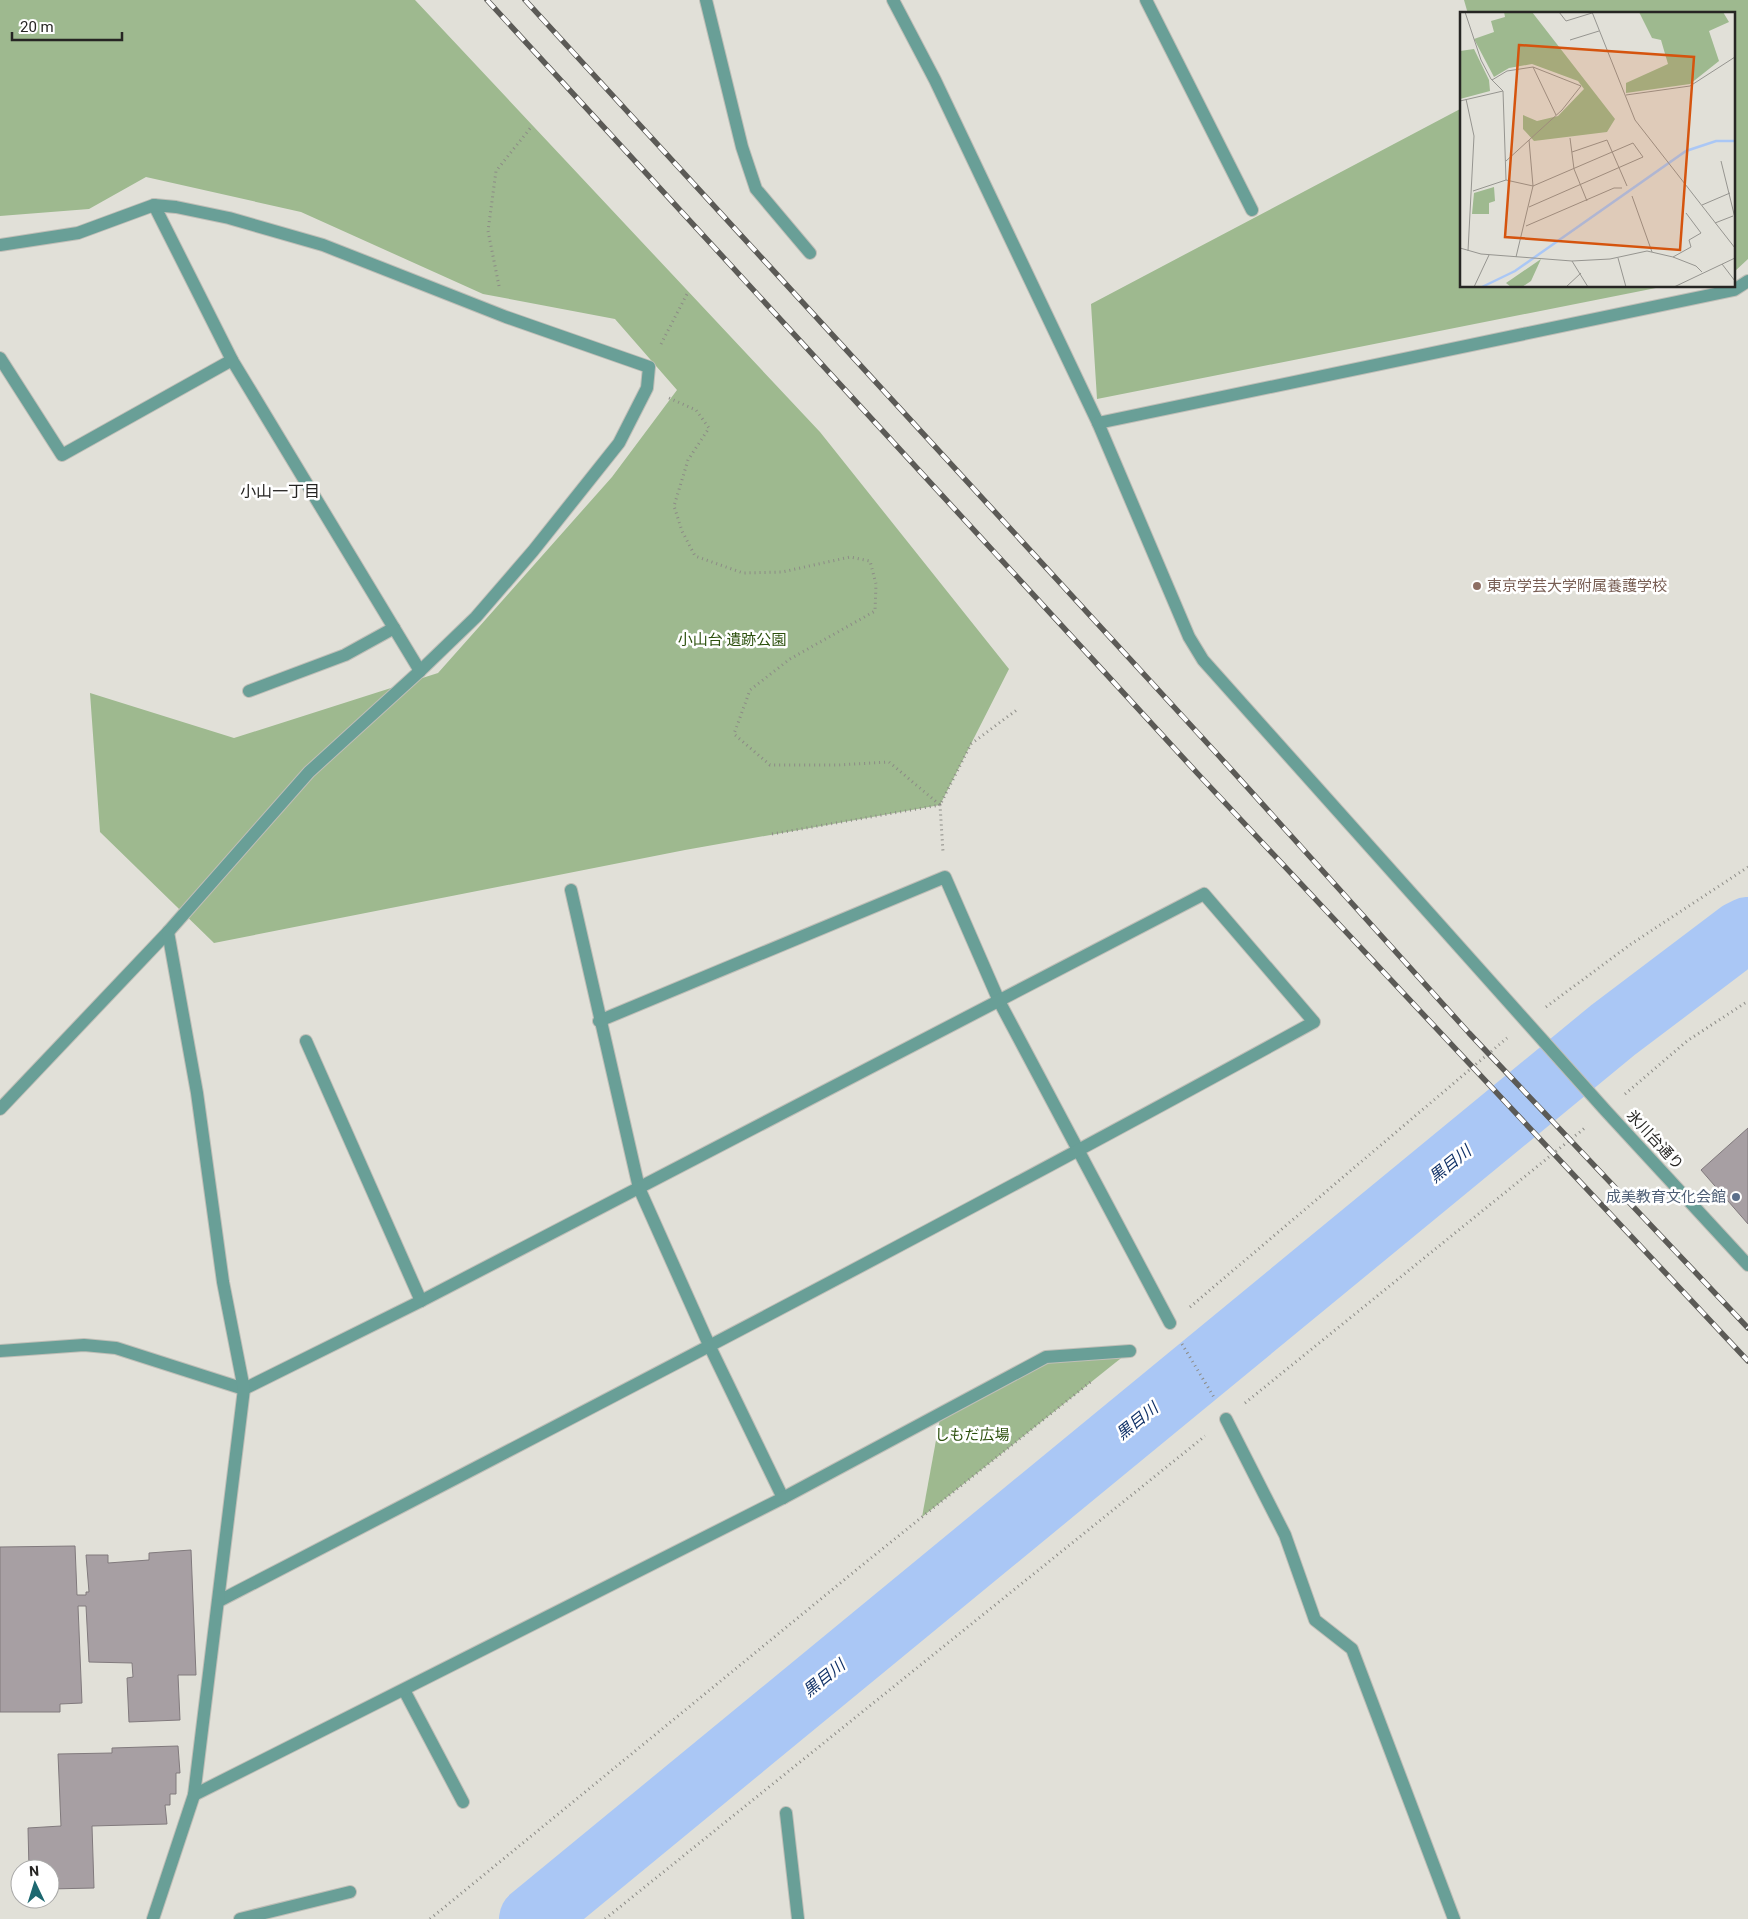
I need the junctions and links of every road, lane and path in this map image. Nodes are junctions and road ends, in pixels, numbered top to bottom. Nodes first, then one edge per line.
1 (706, 0) edge
2 (893, 0) edge
3 (1146, 0) edge
4 (532, 126) dead end
5 (154, 206) junction
6 (1252, 210) dead end
7 (0, 245) edge
8 (810, 253) dead end
9 (1748, 281) edge
10 (688, 292) dead end
11 (506, 317) junction
12 (0, 358) edge
13 (232, 360) junction
14 (649, 367) junction
15 (648, 388) junction
16 (1098, 422) junction
17 (394, 628) junction
18 (420, 672) junction
19 (249, 691) dead end
20 (1018, 709) dead end
21 (940, 805) junction
22 (772, 834) dead end
23 (1748, 868) edge
24 (945, 877) junction
25 (571, 890) dead end
26 (168, 932) junction
27 (999, 1001) junction
28 (1748, 1001) edge
29 (599, 1021) junction
30 (1531, 1026) junction
31 (306, 1041) dead end
32 (1602, 1107) junction
33 (0, 1109) edge
34 (1078, 1152) junction
35 (639, 1188) junction
36 (1748, 1265) edge
37 (420, 1301) junction
38 (1170, 1323) junction
39 (710, 1346) junction
40 (0, 1351) edge
41 (1130, 1351) joint
42 (244, 1390) junction
43 (1226, 1419) junction
44 (783, 1498) junction
45 (219, 1601) junction
46 (404, 1690) junction
47 (194, 1795) junction
48 (464, 1802) dead end
49 (786, 1813) dead end
50 (350, 1892) dead end
51 (153, 1919) edge
52 (240, 1919) edge
53 (430, 1919) edge
54 (605, 1919) edge
55 (798, 1919) edge
56 (1454, 1919) edge

1 - 8 street
2 - 16 street, 氷川台通り
3 - 6 street
4 - 11 path
5 - 7 street
5 - 11 street
5 - 13 street
9 - 16 street
10 - 14 path
11 - 14 street
12 - 13 street
13 - 17 street
14 - 15 street
15 - 18 street
15 - 21 path
16 - 30 street, 氷川台通り
17 - 18 street
17 - 19 street
18 - 26 street
20 - 21 path
21 - 22 path
21 - 24 path
23 - 30 path
24 - 27 street
24 - 29 street
25 - 29 street
26 - 33 street
26 - 42 street
27 - 34 street
27 - 34 street
27 - 35 street
28 - 32 path
29 - 35 street
30 - 32 street, 氷川台通り
30 - 38 path
31 - 37 street
32 - 36 street, 氷川台通り
32 - 43 path
34 - 38 street
34 - 39 street
35 - 37 street
35 - 39 street
37 - 42 street
38 - 43 path
39 - 44 street
39 - 45 street
40 - 42 street
41 - 44 street
41 - 53 path
42 - 45 street
43 - 54 path
43 - 56 street
44 - 46 street
45 - 47 street
46 - 47 street
46 - 48 street
47 - 51 street
49 - 55 street
50 - 52 street

